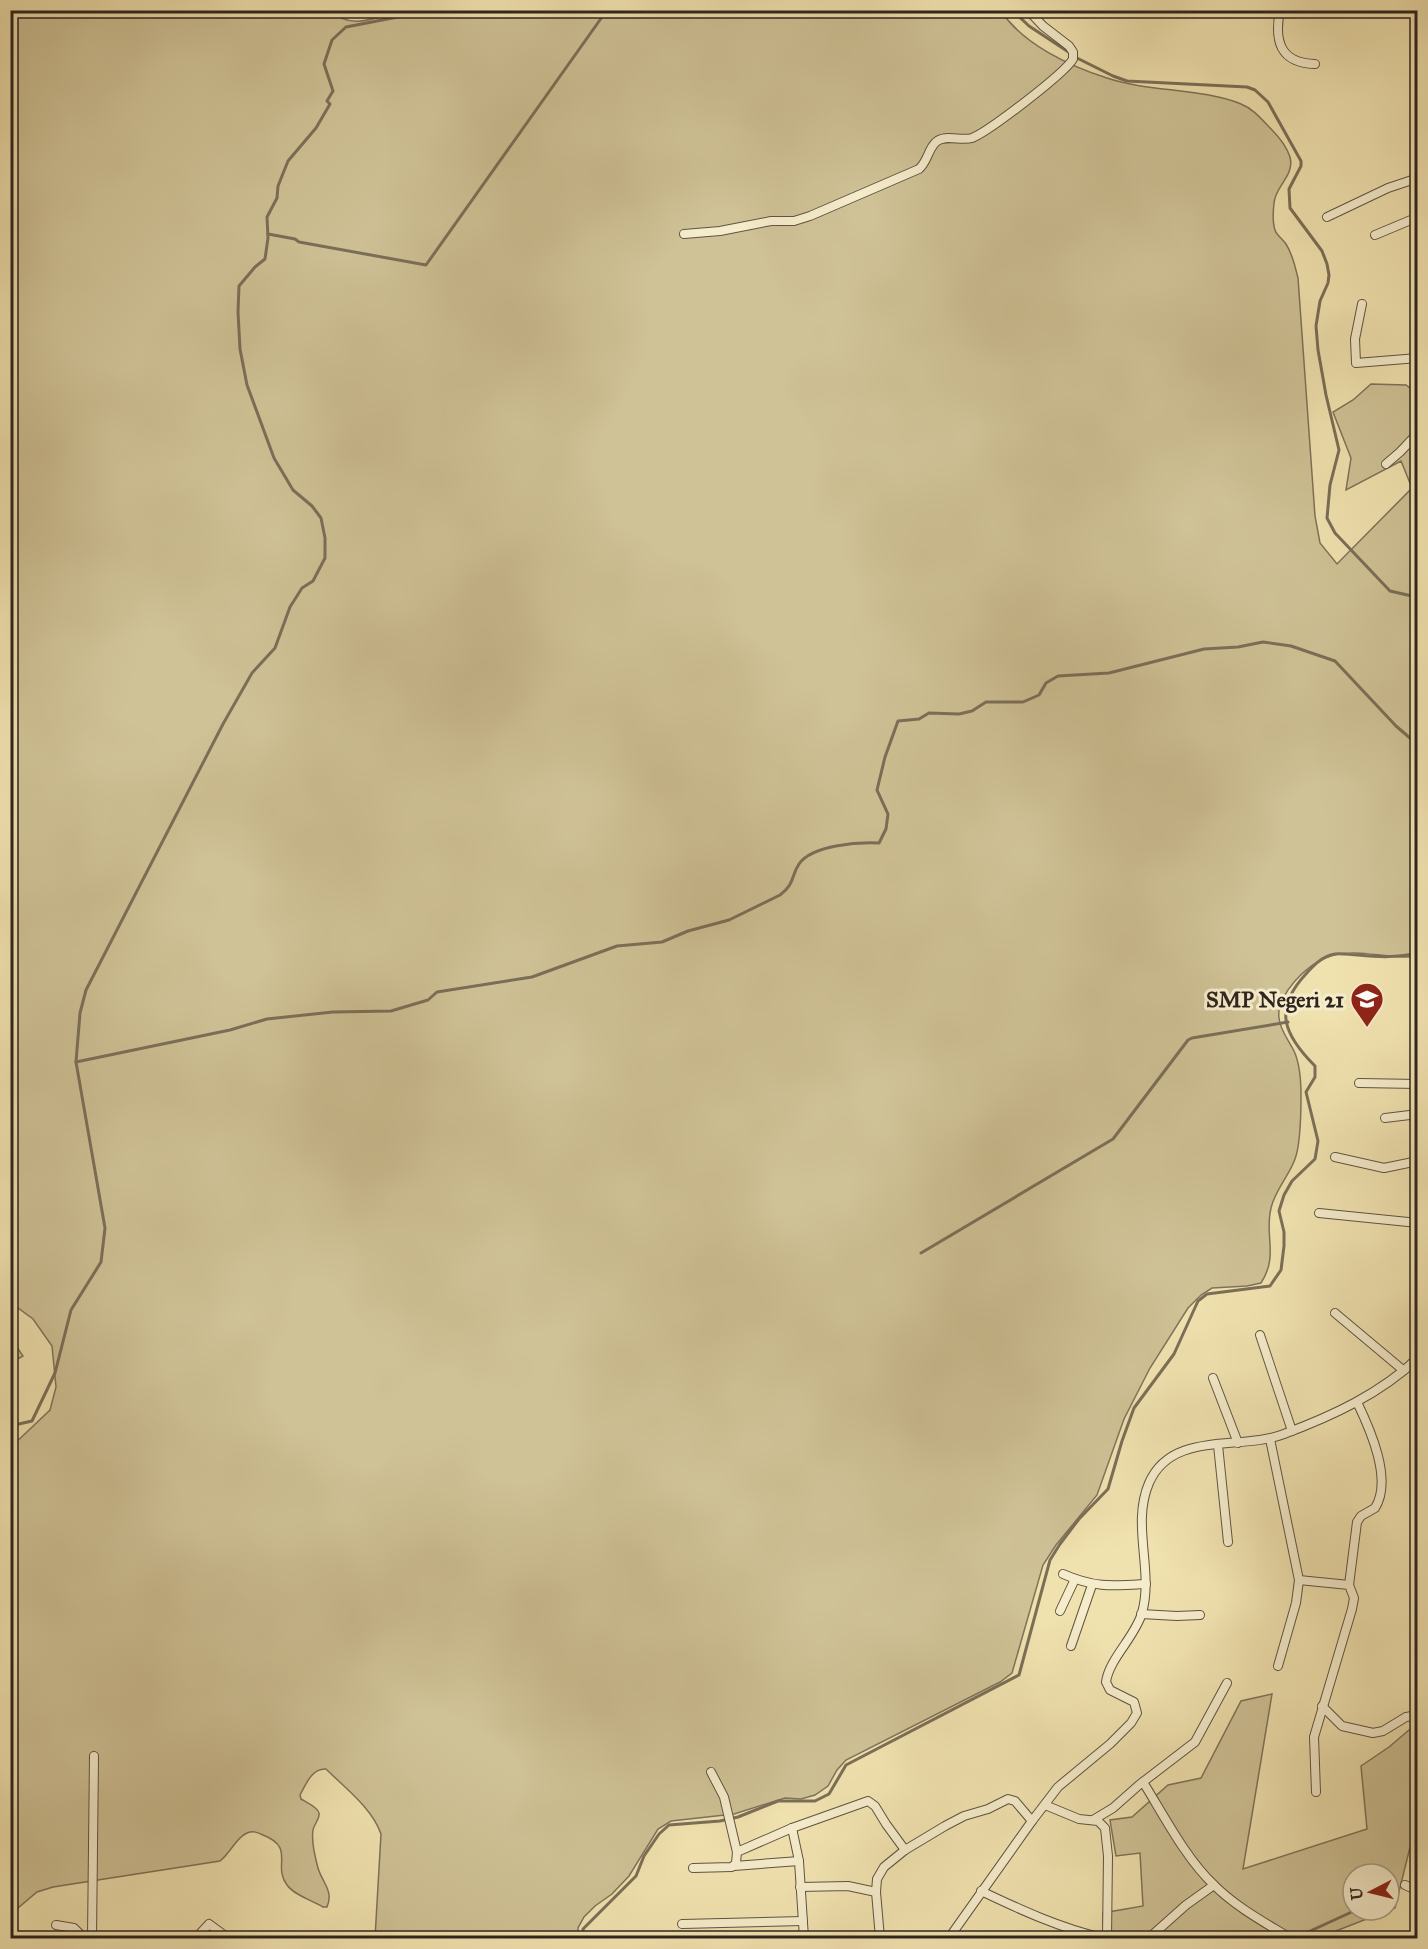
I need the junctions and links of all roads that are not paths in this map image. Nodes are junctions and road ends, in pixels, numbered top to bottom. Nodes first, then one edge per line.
1 (1028, 10) edge
2 (1280, 10) edge
3 (1315, 64) dead end
4 (1418, 178) edge
5 (1327, 217) dead end
6 (1418, 218) edge
7 (684, 234) dead end
8 (1375, 235) dead end
9 (1362, 304) dead end
10 (1418, 358) edge
11 (1418, 433) edge
12 (1386, 464) dead end
13 (1359, 1083) dead end
14 (1418, 1084) edge
15 (1418, 1114) edge
16 (1385, 1118) dead end
17 (1335, 1157) dead end
18 (1418, 1161) edge
19 (1318, 1213) dead end
20 (1418, 1222) edge
21 (1335, 1313) dead end
22 (1260, 1335) dead end
23 (1415, 1360) edge
24 (1403, 1370) junction
25 (1418, 1372) edge
26 (1213, 1378) dead end
27 (1357, 1402) junction
28 (1292, 1431) junction
29 (1270, 1438) junction
30 (1238, 1443) junction
31 (1218, 1445) junction
32 (1228, 1542) dead end
33 (1063, 1574) dead end
34 (1075, 1579) junction
35 (1299, 1580) junction
36 (1146, 1584) junction
37 (1092, 1585) junction
38 (1349, 1585) junction
39 (1060, 1611) dead end
40 (1141, 1614) junction
41 (1200, 1615) dead end
42 (1071, 1646) dead end
43 (1278, 1666) dead end
44 (1227, 1683) dead end
45 (1322, 1706) junction
46 (1418, 1715) edge
47 (94, 1756) dead end
48 (711, 1772) dead end
49 (1143, 1782) junction
50 (1316, 1792) dead end
51 (1045, 1805) junction
52 (1092, 1820) junction
53 (1032, 1821) junction
54 (792, 1828) junction
55 (905, 1850) junction
56 (737, 1852) junction
57 (800, 1861) junction
58 (734, 1866) junction
59 (693, 1868) dead end
60 (1214, 1885) junction
61 (1405, 1886) dead end
62 (800, 1887) junction
63 (981, 1891) junction
64 (1418, 1891) edge
65 (876, 1892) junction
66 (803, 1921) junction
67 (682, 1924) dead end
68 (56, 1925) dead end
69 (84, 1938) edge
70 (92, 1938) edge
71 (196, 1938) edge
72 (228, 1938) edge
73 (804, 1938) edge
74 (890, 1938) edge
75 (949, 1938) edge
76 (1105, 1938) edge
77 (1149, 1938) edge
78 (1290, 1938) edge

1 - 7 street
2 - 3 street
4 - 5 street
6 - 8 street
9 - 10 street
11 - 12 street
13 - 14 street
15 - 16 street
17 - 18 street
19 - 20 street
21 - 24 street
22 - 28 street
23 - 24 street
23 - 25 street
24 - 27 street
26 - 30 street
27 - 28 street
27 - 38 street
28 - 29 street
29 - 30 street
29 - 35 street
30 - 31 street
31 - 32 street
31 - 36 street
33 - 34 street
34 - 37 street
34 - 39 street
35 - 38 street
35 - 43 street
36 - 37 street
36 - 40 street
37 - 42 street
38 - 45 street
40 - 41 street
40 - 51 street
44 - 49 street
45 - 46 street
45 - 50 street
47 - 70 street
48 - 56 street
49 - 52 street
49 - 60 street
51 - 52 street
51 - 53 street
52 - 76 street
53 - 55 street
53 - 63 street
54 - 55 street
54 - 56 street
54 - 57 street
55 - 65 street
56 - 58 street
57 - 58 street
57 - 62 street
58 - 59 street
60 - 77 street
60 - 78 street
61 - 64 street
62 - 65 street
62 - 66 street
63 - 75 street
63 - 76 street
65 - 74 street
66 - 67 street
66 - 73 street
68 - 69 street
71 - 72 street

